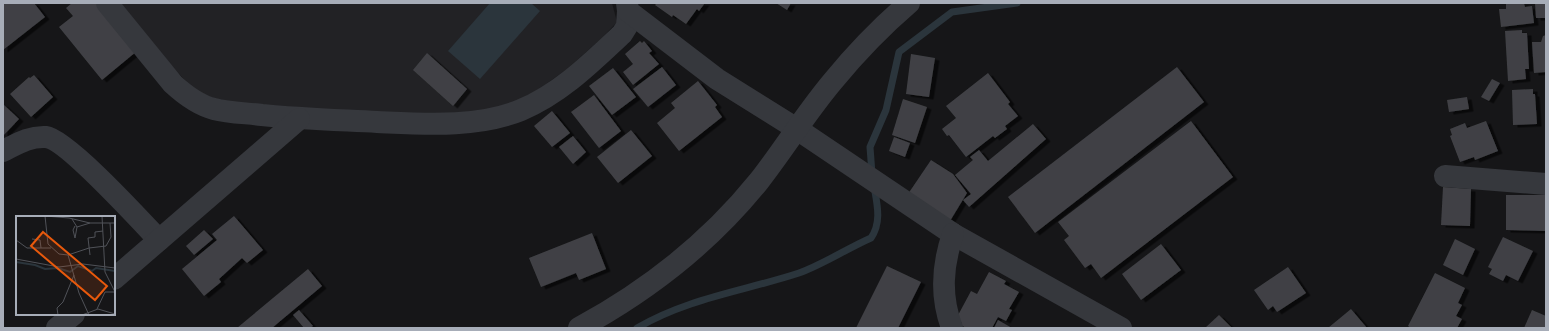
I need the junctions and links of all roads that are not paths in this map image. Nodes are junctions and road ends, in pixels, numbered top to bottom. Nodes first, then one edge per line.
1 (107, 3) edge
2 (909, 3) edge
3 (627, 7) edge
4 (299, 119) junction
5 (797, 129) junction
6 (3, 151) edge
7 (1445, 176) dead end
8 (1546, 184) edge
9 (953, 234) junction
10 (159, 240) junction
11 (115, 278) edge
12 (73, 315) edge
13 (57, 328) edge
14 (579, 328) edge
15 (952, 328) edge
16 (1121, 328) edge

1 - 4 street
2 - 5 street
3 - 4 street
3 - 5 street
4 - 10 street
5 - 9 street
5 - 14 street
6 - 10 street
7 - 8 street
9 - 15 street
9 - 16 street
10 - 11 street
12 - 13 street

